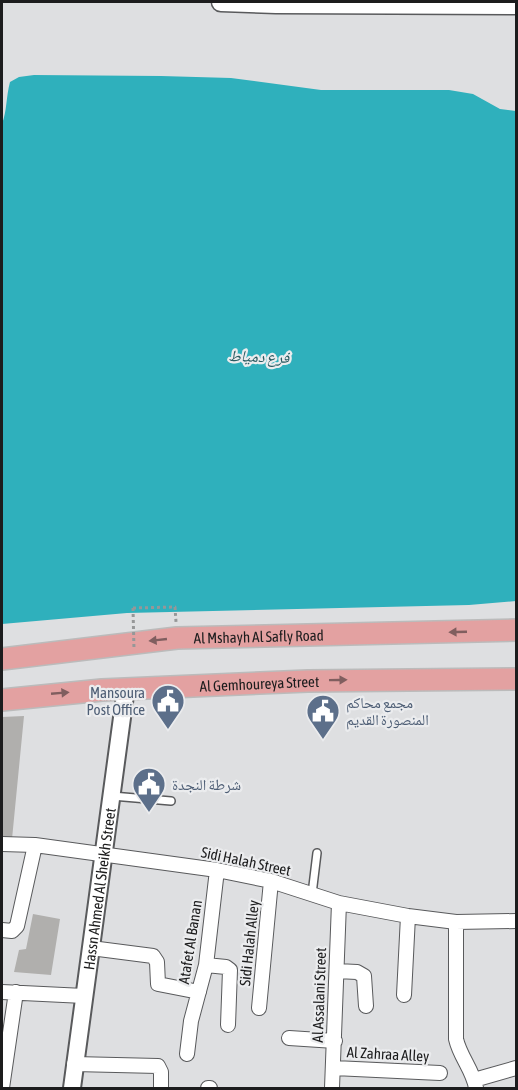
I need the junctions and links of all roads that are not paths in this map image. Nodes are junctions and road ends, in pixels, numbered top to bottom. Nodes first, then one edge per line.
1 (221, 2) edge
2 (320, 2) edge
3 (276, 3) edge
4 (516, 5) edge
5 (516, 630) edge
6 (2, 659) edge
7 (516, 679) edge
8 (126, 688) junction
9 (2, 700) edge
10 (112, 796) junction
11 (171, 801) dead end
12 (2, 844) edge
13 (35, 845) junction
14 (317, 853) dead end
15 (104, 855) junction
16 (217, 870) junction
17 (271, 881) junction
18 (312, 894) junction
19 (339, 903) junction
20 (408, 916) junction
21 (516, 921) edge
22 (456, 922) junction
23 (2, 930) edge
24 (91, 948) junction
25 (206, 965) junction
26 (337, 971) junction
27 (9, 992) edge
28 (199, 992) junction
29 (404, 995) dead end
30 (84, 996) junction
31 (366, 1006) dead end
32 (258, 1008) dead end
33 (228, 1025) dead end
34 (288, 1038) dead end
35 (334, 1041) junction
36 (187, 1054) dead end
37 (75, 1064) junction
38 (334, 1068) junction
39 (516, 1068) edge
40 (440, 1073) dead end
41 (475, 1084) edge
42 (2, 1089) edge
43 (72, 1089) edge
44 (161, 1089) edge
45 (333, 1089) edge

1 - 3 main road
2 - 3 main road
2 - 4 main road
5 -> 6 main road, Al Mshayh Al Safly Road
8 -> 7 main road, Al Gemhoureya Street
9 -> 8 main road, Al Gemhoureya Street
8 - 10 street, Hassn Ahmed Al Sheikh Street
10 - 11 lane
10 - 15 street, Hassn Ahmed Al Sheikh Street
12 - 13 street, Sidi Halah Street
13 - 15 street, Sidi Halah Street
13 - 23 street
14 - 18 lane
15 - 16 street, Sidi Halah Street
15 - 24 street, Hassn Ahmed Al Sheikh Street
16 - 17 street, Sidi Halah Street
16 - 25 street, Atafet Al Banan
17 - 18 street, Sidi Halah Street
17 - 32 street, Sidi Halah Alley
18 - 19 street, Sidi Halah Street
19 - 20 street, Sidi Halah Street
19 - 26 street, Al Assalani Street
20 - 22 street, Sidi Halah Street
20 - 29 street
21 - 22 street, Sidi Halah Street
22 - 41 street
24 - 28 street
24 - 30 street, Hassn Ahmed Al Sheikh Street
25 - 28 street, Atafet Al Banan
25 - 33 street
26 - 31 street
26 - 35 street, Al Assalani Street
27 - 30 street
27 - 42 street
28 - 36 street, Atafet Al Banan
30 - 37 street, Hassn Ahmed Al Sheikh Street
34 - 35 street
35 - 38 street, Al Assalani Street
37 - 43 street, Hassn Ahmed Al Sheikh Street
37 - 44 street
38 - 40 street, Al Zahraa Alley
38 - 45 street, Al Assalani Street
39 - 41 street

